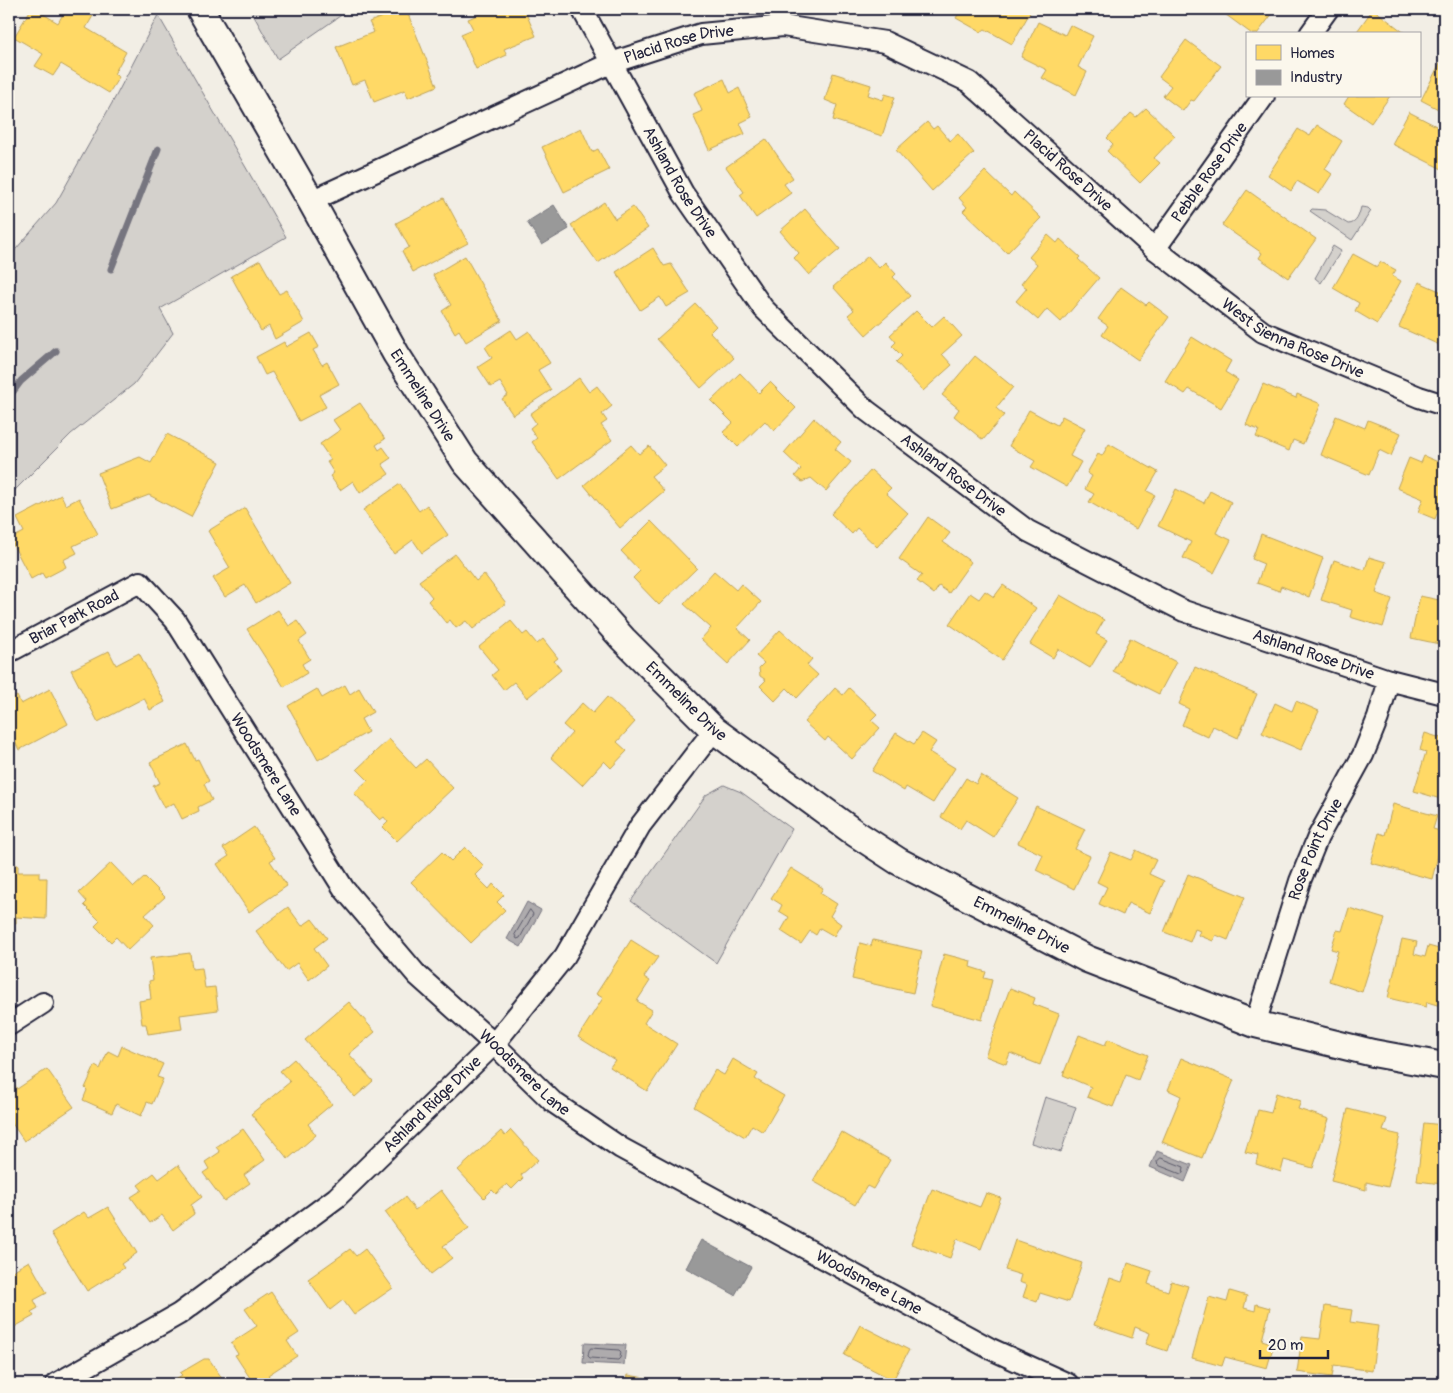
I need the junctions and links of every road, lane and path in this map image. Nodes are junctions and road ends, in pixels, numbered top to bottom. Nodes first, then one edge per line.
1 (200, 9) edge
2 (582, 9) edge
3 (1328, 9) edge
4 (1311, 32) edge
5 (611, 63) junction
6 (1263, 98) edge
7 (311, 201) junction
8 (1155, 249) junction
9 (1444, 404) edge
10 (140, 582) joint
11 (9, 652) edge
12 (1389, 680) junction
13 (1444, 694) edge
14 (714, 730) junction
15 (43, 1003) dead end
16 (1256, 1024) junction
17 (9, 1025) edge
18 (494, 1044) junction
19 (1444, 1066) edge
20 (56, 1384) edge
21 (1068, 1384) edge

1 - 7 street, Emmeline Drive
2 - 5 street, Ashland Rose Drive
3 - 4 street
5 - 7 street, Placid Rose Drive
5 - 8 street, Placid Rose Drive
5 - 12 street, Ashland Rose Drive
6 - 8 street, Pebble Rose Drive
7 - 14 street, Emmeline Drive
8 - 9 street, West Sienna Rose Drive
10 - 11 street, Briar Park Road
10 - 18 street, Woodsmere Lane
12 - 13 street, Ashland Rose Drive
12 - 16 street, Rose Point Drive
14 - 16 street, Emmeline Drive
14 - 18 street, Ashland Ridge Drive
15 - 17 street
16 - 19 street, Emmeline Drive
18 - 20 street, Ashland Ridge Drive
18 - 21 street, Woodsmere Lane

